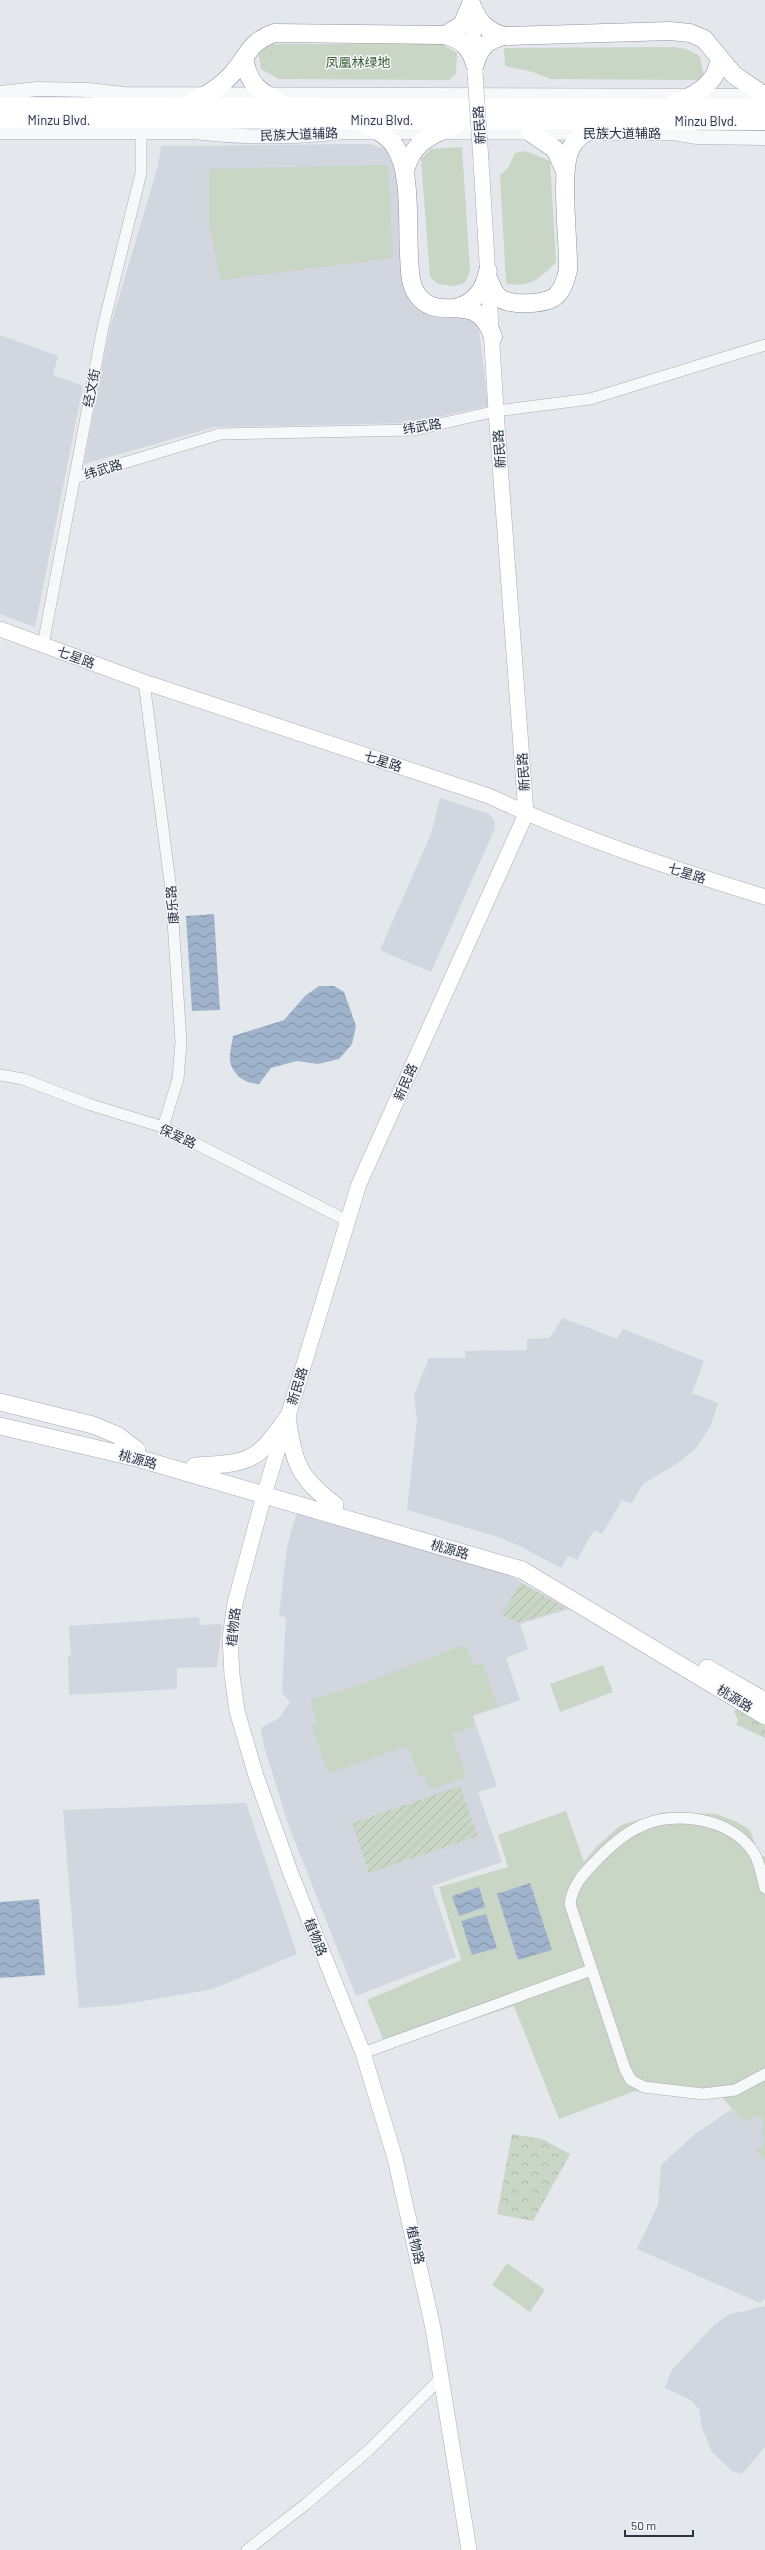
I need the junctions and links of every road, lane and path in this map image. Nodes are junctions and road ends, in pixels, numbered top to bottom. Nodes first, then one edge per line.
1 (471, 2) edge
2 (445, 35) junction
3 (504, 36) junction
4 (245, 58) junction
5 (718, 58) junction
6 (475, 68) junction
7 (0, 94) edge
8 (208, 94) junction
9 (265, 94) junction
10 (696, 95) junction
11 (764, 99) edge
12 (0, 106) edge
13 (184, 106) junction
14 (286, 106) junction
15 (666, 108) junction
16 (0, 119) edge
17 (358, 120) junction
18 (464, 121) junction
19 (607, 121) junction
20 (765, 121) edge
21 (0, 132) edge
22 (140, 132) junction
23 (380, 133) junction
24 (437, 133) junction
25 (531, 133) junction
26 (584, 133) junction
27 (765, 138) edge
28 (405, 170) junction
29 (565, 171) junction
30 (489, 275) junction
31 (518, 303) junction
32 (456, 308) junction
33 (493, 336) junction
34 (765, 345) edge
35 (496, 412) junction
36 (74, 478) junction
37 (0, 629) edge
38 (43, 645) junction
39 (144, 682) junction
40 (526, 814) junction
41 (765, 897) edge
42 (0, 1075) edge
43 (163, 1127) junction
44 (346, 1220) junction
45 (0, 1402) edge
46 (0, 1414) edge
47 (287, 1418) junction
48 (0, 1426) edge
49 (0, 1435) edge
50 (106, 1445) junction
51 (137, 1454) junction
52 (195, 1466) junction
53 (266, 1490) junction
54 (335, 1505) junction
55 (765, 1701) edge
56 (765, 1716) edge
57 (765, 1888) edge
58 (591, 1970) junction
59 (363, 2053) junction
60 (765, 2074) edge
61 (441, 2378) junction
62 (247, 2550) edge
63 (469, 2550) edge

1 - 2 highway
1 - 3 highway
1 - 6 main road, 新民路
2 - 4 highway
2 - 6 highway
3 - 5 highway
3 - 6 highway
4 - 8 highway
4 - 9 highway
5 - 10 highway
5 - 11 highway
6 - 30 main road, 新民路, bridge
7 - 8 street
8 - 9 street
8 - 13 highway
9 - 10 street
9 - 14 highway
10 - 11 street
10 - 15 highway
11 - 15 highway, Minzu Blvd.
12 - 13 highway, Minzu Blvd.
13 - 14 highway, Minzu Blvd.
14 - 15 highway, Minzu Blvd.
16 - 17 highway, Minzu Blvd.
17 - 18 highway, Minzu Blvd.
17 - 23 highway
18 - 19 highway, Minzu Blvd.
18 - 24 highway
19 - 20 highway, Minzu Blvd.
19 - 26 highway
21 - 22 street, 民族大道辅路
22 - 23 street, 民族大道辅路
22 - 36 street, 经文街
23 - 24 street, 民族大道辅路
23 - 28 highway
24 - 25 street, 民族大道辅路
24 - 28 highway
25 - 26 street, 民族大道辅路
25 - 29 highway
26 - 27 street, 民族大道辅路
26 - 29 highway
28 - 32 highway
29 - 31 highway
30 - 31 highway
30 - 32 highway
30 - 33 main road, 新民路
31 - 33 highway
32 - 33 highway
33 - 35 main road, 新民路
34 - 35 street, 纬武路
35 - 36 street, 纬武路
35 - 40 main road, 新民路
36 - 38 street, 经文街
37 - 38 main road, 七星路
38 - 39 main road, 七星路
39 - 40 main road, 七星路
39 - 43 street, 康乐路
40 - 41 main road, 七星路
40 - 44 main road, 新民路
42 - 43 street, 保爱路
43 - 44 street, 保爱路
44 - 47 main road, 新民路
45 - 51 main road
46 - 50 main road
47 - 52 main road
47 - 53 main road, 新民路
47 - 54 main road
48 - 50 main road
49 - 51 main road
50 - 51 main road, 桃源路
51 - 52 main road, 桃源路
51 - 53 main road, 桃源路
52 - 53 main road, 桃源路
53 - 54 main road, 桃源路
53 - 56 main road, 桃源路
53 - 59 main road, 植物路
54 - 55 main road, 桃源路
57 - 58 street
58 - 59 street
58 - 60 street
59 - 61 main road, 植物路
61 - 62 street
61 - 63 main road, 植物路

